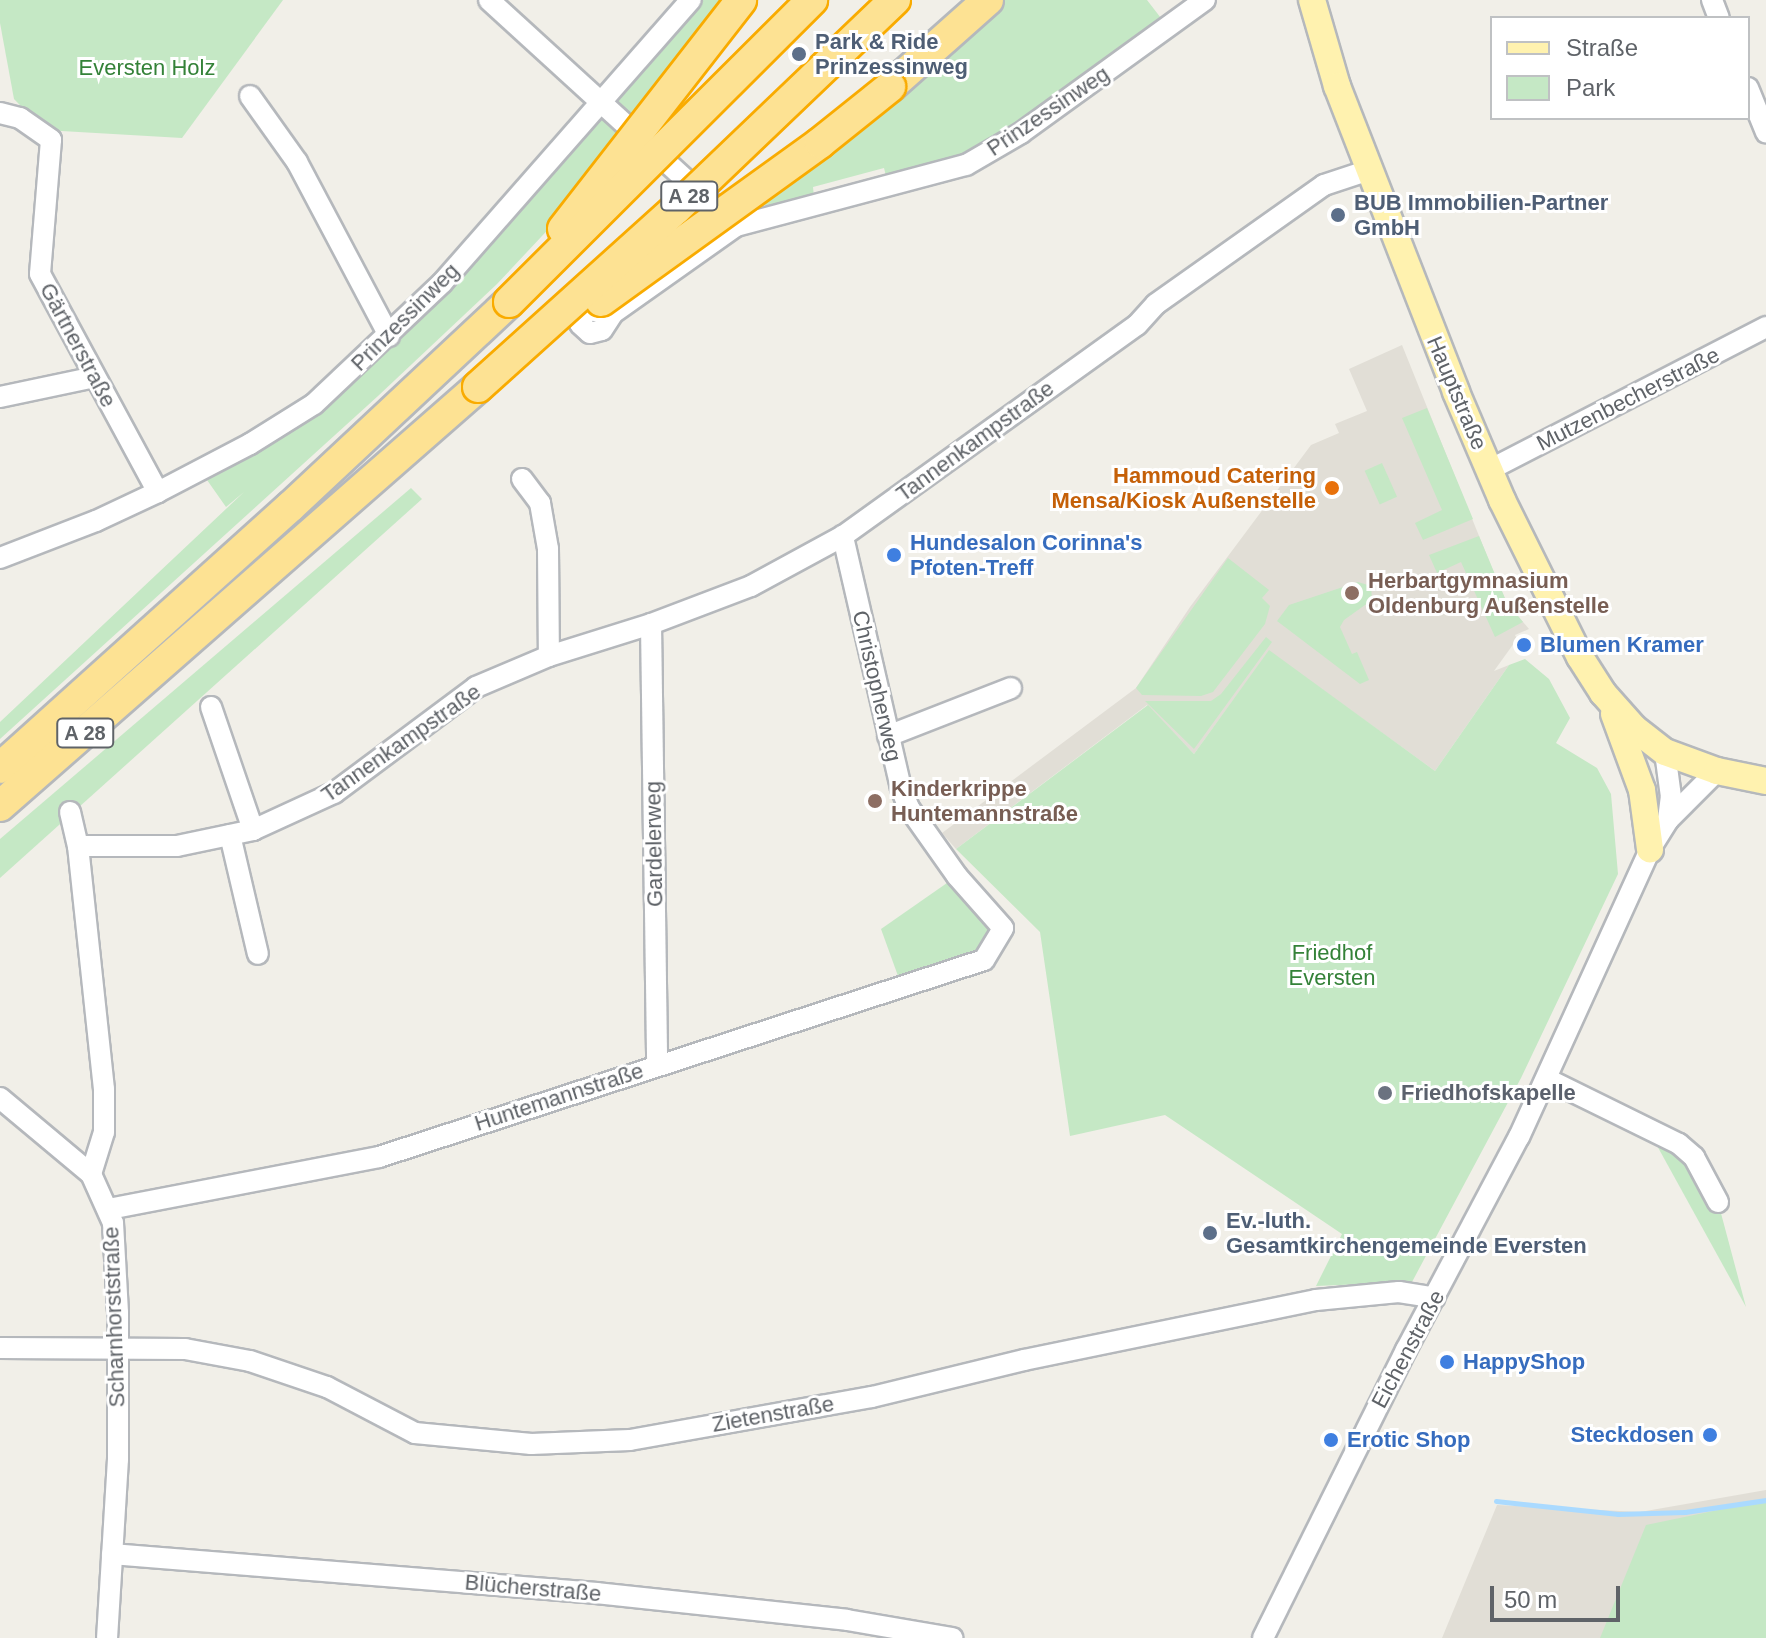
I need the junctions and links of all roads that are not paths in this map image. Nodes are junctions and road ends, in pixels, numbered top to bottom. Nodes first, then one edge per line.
1 (489, 0) edge
2 (691, 0) edge
3 (741, 0) edge
4 (812, 0) edge
5 (895, 0) edge
6 (988, 0) edge
7 (1205, 0) edge
8 (1312, 0) edge
9 (1750, 93) edge
10 (250, 96) dead end
11 (599, 100) junction
12 (0, 113) edge
13 (1766, 132) edge
14 (1369, 170) junction
15 (736, 226) junction
16 (509, 302) junction
17 (613, 313) dead end
18 (1766, 327) edge
19 (389, 336) junction
20 (95, 377) junction
21 (478, 387) junction
22 (0, 397) edge
23 (1489, 470) junction
24 (522, 479) dead end
25 (158, 492) junction
26 (843, 536) junction
27 (0, 558) edge
28 (651, 624) junction
29 (549, 656) junction
30 (1011, 688) dead end
31 (1609, 701) junction
32 (211, 707) dead end
33 (888, 736) junction
34 (1665, 752) junction
35 (0, 768) edge
36 (1717, 771) junction
37 (1766, 781) edge
38 (1639, 782) junction
39 (0, 806) edge
40 (70, 812) dead end
41 (1668, 820) junction
42 (253, 830) junction
43 (230, 835) junction
44 (78, 846) junction
45 (1650, 849) junction
46 (994, 945) joint
47 (258, 954) dead end
48 (657, 1064) junction
49 (1547, 1079) junction
50 (0, 1098) edge
51 (91, 1174) junction
52 (1718, 1202) dead end
53 (109, 1209) junction
54 (1435, 1298) junction
55 (117, 1347) junction
56 (0, 1348) edge
57 (112, 1554) junction
58 (107, 1638) edge
59 (952, 1638) edge
60 (1263, 1638) edge

1 - 11 street
2 - 11 street, Prinzessinweg
3 - 16 highway, bridge
4 - 16 highway, A 28, bridge
5 - 21 highway, A 28, bridge
6 - 21 highway, bridge
7 - 15 street, Prinzessinweg
8 - 14 main road, Hauptstraße
9 - 13 street
10 - 19 street
11 - 15 street
11 - 19 street, Prinzessinweg
12 - 20 street, Gärtnerstraße
14 - 23 main road, Hauptstraße
14 - 26 street, Tannenkampstraße
15 - 17 street, Prinzessinweg
16 - 35 highway, A 28
18 - 23 street, Mutzenbecherstraße
19 - 25 street, Prinzessinweg
20 - 22 street
20 - 25 street, Gärtnerstraße
21 - 39 highway, A 28
23 - 31 main road, Hauptstraße
24 - 29 street
25 - 27 street, Prinzessinweg
26 - 28 street, Tannenkampstraße
26 - 33 street, Christopherweg
28 - 29 street, Tannenkampstraße
28 - 48 street, Gardelerweg
29 - 42 street, Tannenkampstraße
30 - 33 street
31 - 34 main road, Hauptstraße
31 - 38 main road
32 - 42 street
33 - 46 street, Christopherweg
34 - 36 main road, Hauptstraße
34 - 38 main road
34 - 41 street
36 - 37 main road, Hauptstraße
36 - 41 street, Eichenstraße
38 - 45 main road
40 - 44 street
41 - 45 street, Eichenstraße
42 - 43 street, Tannenkampstraße
43 - 44 street, Tannenkampstraße
43 - 47 street
44 - 51 street
45 - 49 street, Eichenstraße
46 - 48 street, Huntemannstraße
48 - 53 street, Huntemannstraße
49 - 52 street
49 - 54 street, Eichenstraße
50 - 51 street
51 - 53 street, Scharnhorststraße
53 - 55 street, Scharnhorststraße
54 - 55 street, Zietenstraße
54 - 60 street, Eichenstraße
55 - 56 street, Zietenstraße
55 - 57 street, Scharnhorststraße
57 - 58 street, Scharnhorststraße
57 - 59 street, Blücherstraße

